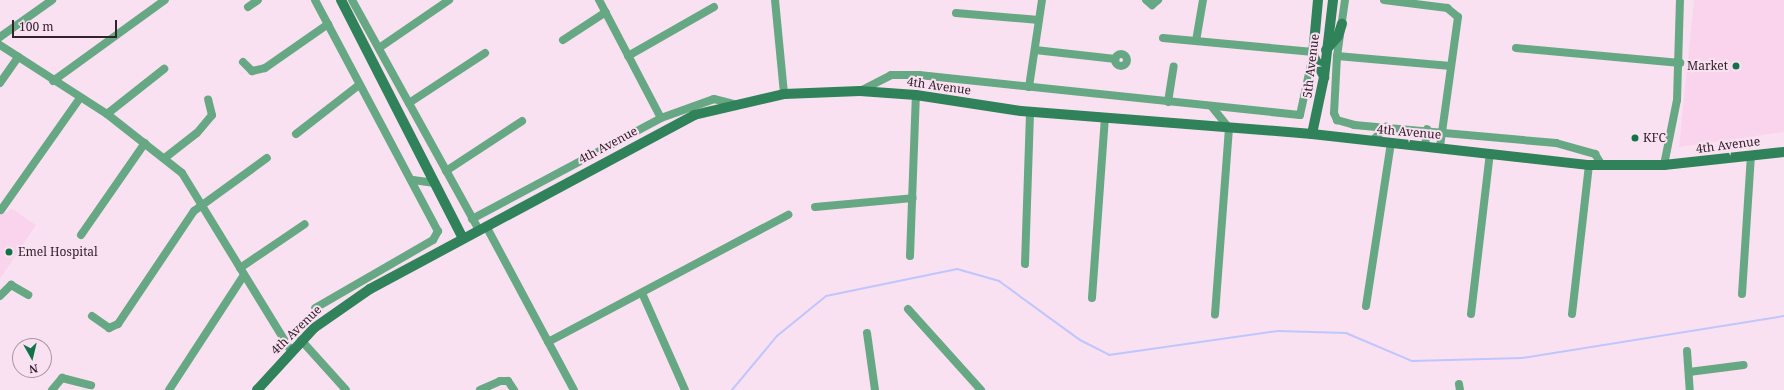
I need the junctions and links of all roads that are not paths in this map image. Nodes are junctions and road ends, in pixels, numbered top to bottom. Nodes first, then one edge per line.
1 (52, 0) edge
2 (165, 0) edge
3 (258, 0) edge
4 (315, 0) edge
5 (341, 0) edge
6 (352, 0) edge
7 (449, 0) edge
8 (599, 0) edge
9 (775, 0) edge
10 (1042, 0) edge
11 (1146, 0) edge
12 (1158, 0) edge
13 (1203, 0) edge
14 (1318, 0) edge
15 (1333, 0) edge
16 (1345, 0) edge
17 (1384, 0) edge
18 (1680, 0) edge
19 (248, 7) dead end
20 (714, 7) dead end
21 (606, 12) junction
22 (956, 12) dead end
23 (1039, 20) junction
24 (328, 24) junction
25 (1342, 24) junction
26 (0, 37) edge
27 (1163, 38) dead end
28 (563, 40) dead end
29 (1196, 41) junction
30 (0, 45) edge
31 (379, 48) junction
32 (1516, 48) dead end
33 (1035, 50) junction
34 (1326, 50) junction
35 (485, 53) dead end
36 (1313, 54) junction
37 (628, 56) junction
38 (1338, 56) junction
39 (18, 57) junction
40 (1115, 59) dead end
41 (243, 62) dead end
42 (1680, 63) junction
43 (1174, 66) dead end
44 (1451, 66) junction
45 (164, 69) dead end
46 (1324, 77) junction
47 (53, 80) junction
48 (0, 83) edge
49 (359, 84) junction
50 (1029, 87) junction
51 (860, 91) junction
52 (784, 94) junction
53 (916, 95) junction
54 (80, 98) junction
55 (208, 99) dead end
56 (1168, 102) junction
57 (409, 103) junction
58 (738, 105) junction
59 (1212, 107) junction
60 (1030, 112) junction
61 (107, 114) junction
62 (661, 118) junction
63 (1106, 118) junction
64 (522, 121) dead end
65 (1386, 127) junction
66 (1229, 128) junction
67 (1427, 129) junction
68 (1442, 130) junction
69 (296, 134) dead end
70 (1312, 134) junction
71 (1372, 141) junction
72 (145, 143) junction
73 (1391, 143) junction
74 (1425, 146) junction
75 (1440, 147) junction
76 (1784, 152) edge
77 (1490, 153) junction
78 (1751, 156) junction
79 (166, 157) junction
80 (267, 158) dead end
81 (1588, 165) junction
82 (1602, 165) junction
83 (1664, 165) junction
84 (446, 171) junction
85 (413, 180) junction
86 (435, 183) junction
87 (913, 198) junction
88 (204, 204) junction
89 (815, 207) dead end
90 (1, 210) dead end
91 (788, 215) dead end
92 (472, 219) junction
93 (305, 224) dead end
94 (483, 228) junction
95 (82, 235) dead end
96 (463, 238) junction
97 (910, 256) dead end
98 (1025, 264) dead end
99 (242, 272) junction
100 (642, 293) junction
101 (1742, 294) dead end
102 (28, 295) dead end
103 (0, 296) edge
104 (1092, 298) dead end
105 (1366, 306) dead end
106 (315, 308) dead end
107 (908, 309) dead end
108 (1215, 314) dead end
109 (1472, 314) dead end
110 (1572, 314) dead end
111 (92, 316) dead end
112 (867, 333) dead end
113 (301, 340) junction
114 (548, 342) junction
115 (291, 351) junction
116 (1687, 351) dead end
117 (1744, 365) dead end
118 (1689, 372) junction
119 (91, 385) dead end
120 (52, 390) edge
121 (169, 390) edge
122 (257, 390) edge
123 (346, 390) edge
124 (480, 390) edge
125 (514, 390) edge
126 (574, 390) edge
127 (685, 390) edge
128 (875, 390) edge
129 (981, 390) edge
130 (1690, 390) edge

1 - 26 street
2 - 47 street
3 - 19 street
4 - 24 street
5 - 86 main road
6 - 31 street
7 - 31 street
8 - 21 street
9 - 52 street
10 - 23 street
11 - 12 street
13 - 29 street
14 - 36 main road
15 - 34 main road, 5th Avenue
16 - 25 street
17 - 44 street
18 - 42 street
20 - 37 street
21 - 28 street
21 - 37 street
22 - 23 street
23 - 33 street
24 - 41 street
24 - 49 street
25 - 34 main road
25 - 38 street
27 - 29 street
29 - 36 street
30 - 39 street
31 - 57 street
32 - 42 street
33 - 40 street
33 - 50 street
34 - 46 main road, 5th Avenue
35 - 57 street
36 - 46 main road
36 - 59 street
37 - 62 street
38 - 44 street
38 - 65 street
39 - 47 street
39 - 48 street
42 - 83 street
43 - 56 street
44 - 68 street
45 - 61 street
46 - 70 main road, 5th Avenue
47 - 54 street
49 - 69 street
49 - 85 street
50 - 51 street
50 - 56 street
51 - 52 main road, 4th Avenue
51 - 53 main road, 4th Avenue
52 - 58 main road, 4th Avenue
53 - 60 main road, 4th Avenue
53 - 87 street
54 - 61 street
54 - 90 street
55 - 79 street
56 - 59 street
57 - 84 street
58 - 62 street
58 - 94 main road, 4th Avenue
59 - 66 street
60 - 63 main road, 4th Avenue
60 - 98 street
61 - 72 street
62 - 92 street
63 - 66 main road, 4th Avenue
63 - 104 street
64 - 84 street
65 - 67 street
65 - 71 street
66 - 70 main road, 4th Avenue
66 - 108 street
67 - 68 street
67 - 74 street
68 - 75 street
68 - 82 street
70 - 71 main road, 4th Avenue
71 - 73 main road, 4th Avenue
72 - 79 street
72 - 95 street
73 - 74 main road, 4th Avenue
73 - 105 street
74 - 75 main road, 4th Avenue
75 - 77 main road, 4th Avenue
76 - 78 main road, 4th Avenue
77 - 81 main road, 4th Avenue
77 - 109 street
78 - 83 main road, 4th Avenue
78 - 101 street
79 - 88 street
80 - 88 street
81 - 82 main road, 4th Avenue
81 - 110 street
82 - 83 main road, 4th Avenue
84 - 92 street
85 - 86 street
85 - 106 street
86 - 96 main road
87 - 89 street
87 - 97 street
88 - 99 street
88 - 111 street
91 - 100 street
92 - 94 street
93 - 99 street
94 - 96 main road, 4th Avenue
94 - 114 street
96 - 113 main road, 4th Avenue
99 - 115 street
99 - 121 street
100 - 114 street
100 - 127 street
102 - 103 street
107 - 129 street
112 - 128 street
113 - 115 main road, 4th Avenue
113 - 123 street
114 - 126 street
115 - 122 main road, 4th Avenue
116 - 118 street
117 - 118 street
118 - 130 street
119 - 120 street
124 - 125 street

